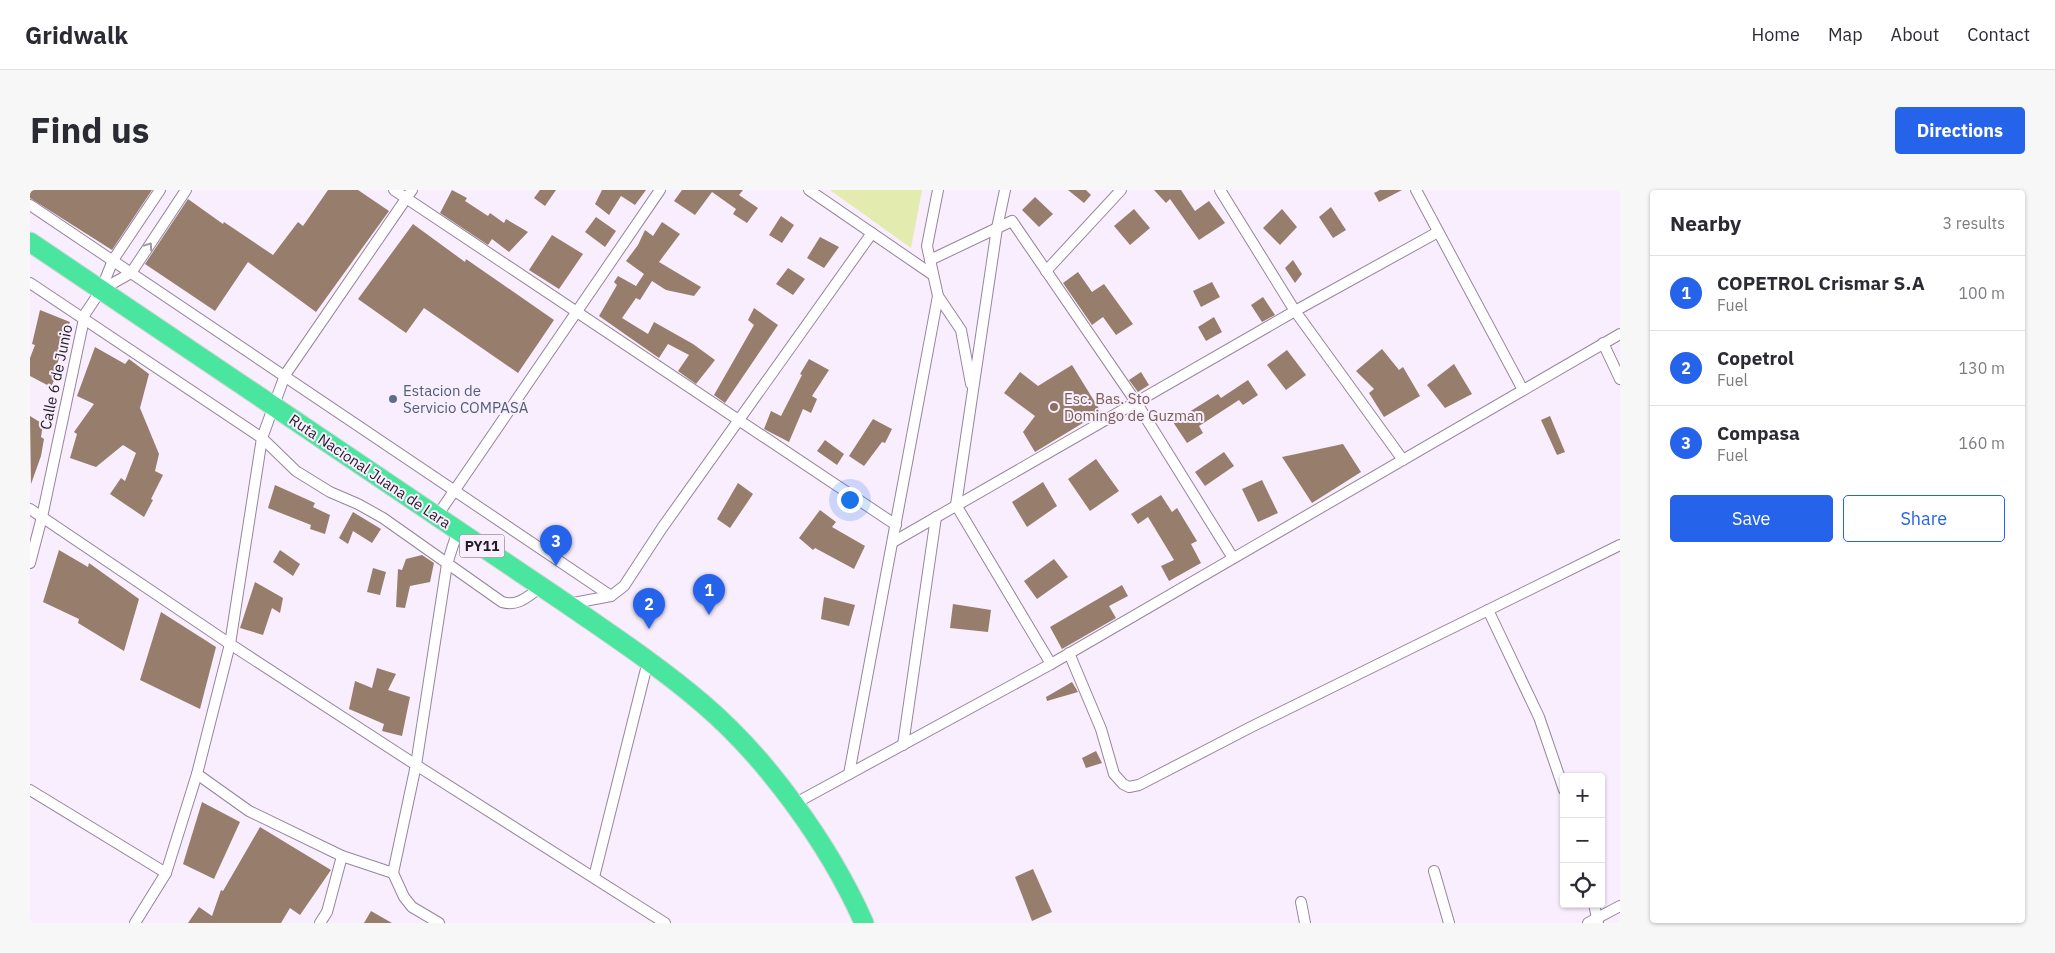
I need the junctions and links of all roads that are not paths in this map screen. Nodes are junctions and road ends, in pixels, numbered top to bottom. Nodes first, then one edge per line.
1 (160, 190) edge
2 (186, 190) edge
3 (394, 190) edge
4 (660, 190) edge
5 (809, 190) edge
6 (938, 190) edge
7 (1005, 190) edge
8 (1120, 190) edge
9 (1220, 190) edge
10 (1416, 190) edge
11 (409, 194) edge
12 (30, 205) edge
13 (998, 228) junction
14 (1438, 232) junction
15 (872, 233) junction
16 (30, 242) edge
17 (113, 260) junction
18 (930, 260) junction
19 (1046, 271) junction
20 (131, 273) junction
21 (934, 275) junction
22 (30, 283) edge
23 (101, 290) junction
24 (938, 296) junction
25 (1295, 311) junction
26 (577, 312) junction
27 (84, 320) junction
28 (1620, 334) edge
29 (1603, 343) junction
30 (285, 375) junction
31 (1620, 379) edge
32 (1523, 390) junction
33 (973, 392) junction
34 (1136, 402) junction
35 (273, 406) junction
36 (738, 420) junction
37 (262, 438) junction
38 (1403, 460) junction
39 (455, 490) junction
40 (956, 506) junction
41 (30, 509) edge
42 (437, 516) junction
43 (42, 517) junction
44 (936, 517) junction
45 (896, 526) junction
46 (458, 530) junction
47 (893, 542) junction
48 (1620, 546) edge
49 (1233, 558) junction
50 (30, 563) edge
51 (447, 564) junction
52 (541, 587) junction
53 (611, 596) junction
54 (567, 604) junction
55 (1488, 610) junction
56 (230, 644) junction
57 (1068, 654) junction
58 (648, 661) junction
59 (1051, 664) junction
60 (903, 745) junction
61 (416, 766) junction
62 (197, 774) junction
63 (849, 774) junction
64 (1560, 778) edge
65 (30, 790) edge
66 (794, 804) junction
67 (342, 856) junction
68 (1434, 871) dead end
69 (166, 872) junction
70 (394, 873) junction
71 (594, 877) junction
72 (1300, 902) dead end
73 (1620, 906) edge
74 (1594, 908) edge
75 (1595, 921) edge
76 (135, 923) edge
77 (320, 923) edge
78 (439, 923) edge
79 (665, 923) edge
80 (864, 923) edge
81 (1305, 923) edge
82 (1449, 923) edge

1 - 17 street
20 -> 2 street
3 - 11 street
4 - 26 street
5 - 15 street
6 - 18 street
7 - 13 street
8 - 19 street
9 - 25 street
10 - 14 street
11 - 26 street
11 - 30 street
12 - 17 street
13 - 18 street
13 - 19 street
13 - 33 street
14 - 25 street
14 - 32 street
15 - 21 street
15 - 36 street
16 - 23 highway, Ruta Nacional Juana de Lara / PY11
17 - 20 street
17 - 23 street
18 - 21 street
19 - 34 street
20 - 23 street
20 - 30 street
21 - 24 street
22 - 27 street
23 - 27 street, Calle 6 de Junio
23 - 35 highway, Ruta Nacional Juana de Lara / PY11
24 - 33 street
24 - 45 street
25 - 34 street
25 - 38 street
26 - 36 street
26 - 39 street
27 - 37 street
27 - 43 street, Calle 6 de Junio
28 - 29 street
29 - 31 street
29 - 32 street
30 - 35 street
30 - 39 street
32 - 38 street
33 - 40 street
34 - 40 street
34 - 49 street
35 - 37 street
35 - 42 highway, Ruta Nacional Juana de Lara / PY11
36 - 45 street
36 - 53 street
37 - 51 street
37 - 56 street
38 - 49 street
39 - 42 street
39 - 53 street
40 - 44 street
40 - 59 street
41 - 43 street
42 - 46 highway, Ruta Nacional Juana de Lara / PY11
43 - 50 street, Calle 6 de Junio
43 - 56 street
44 - 47 street
44 - 60 street
45 - 47 street
46 - 51 street
46 - 52 highway, Ruta Nacional Juana de Lara / PY11
47 - 63 street
48 - 55 street
49 - 57 street
51 - 52 street
51 - 61 street
52 - 54 highway, Ruta Nacional Juana de Lara / PY11
53 - 54 street
54 - 58 highway, Ruta Nacional Juana de Lara / PY11
55 - 57 street
55 - 64 street
56 - 61 street
56 - 62 street
57 - 59 street
58 - 66 highway, Ruta Nacional Juana de Lara / PY11
58 - 71 street
59 - 60 street
60 - 63 street
61 - 70 street
61 - 71 street
62 - 67 street
62 - 69 street
63 - 66 street
65 - 69 street
66 - 80 highway, Ruta Nacional Juana de Lara / PY11
67 - 70 street
67 - 77 street
68 - 82 street
69 - 76 street
70 - 78 street
71 - 79 street
72 - 81 street
73 - 75 street
74 - 75 street

